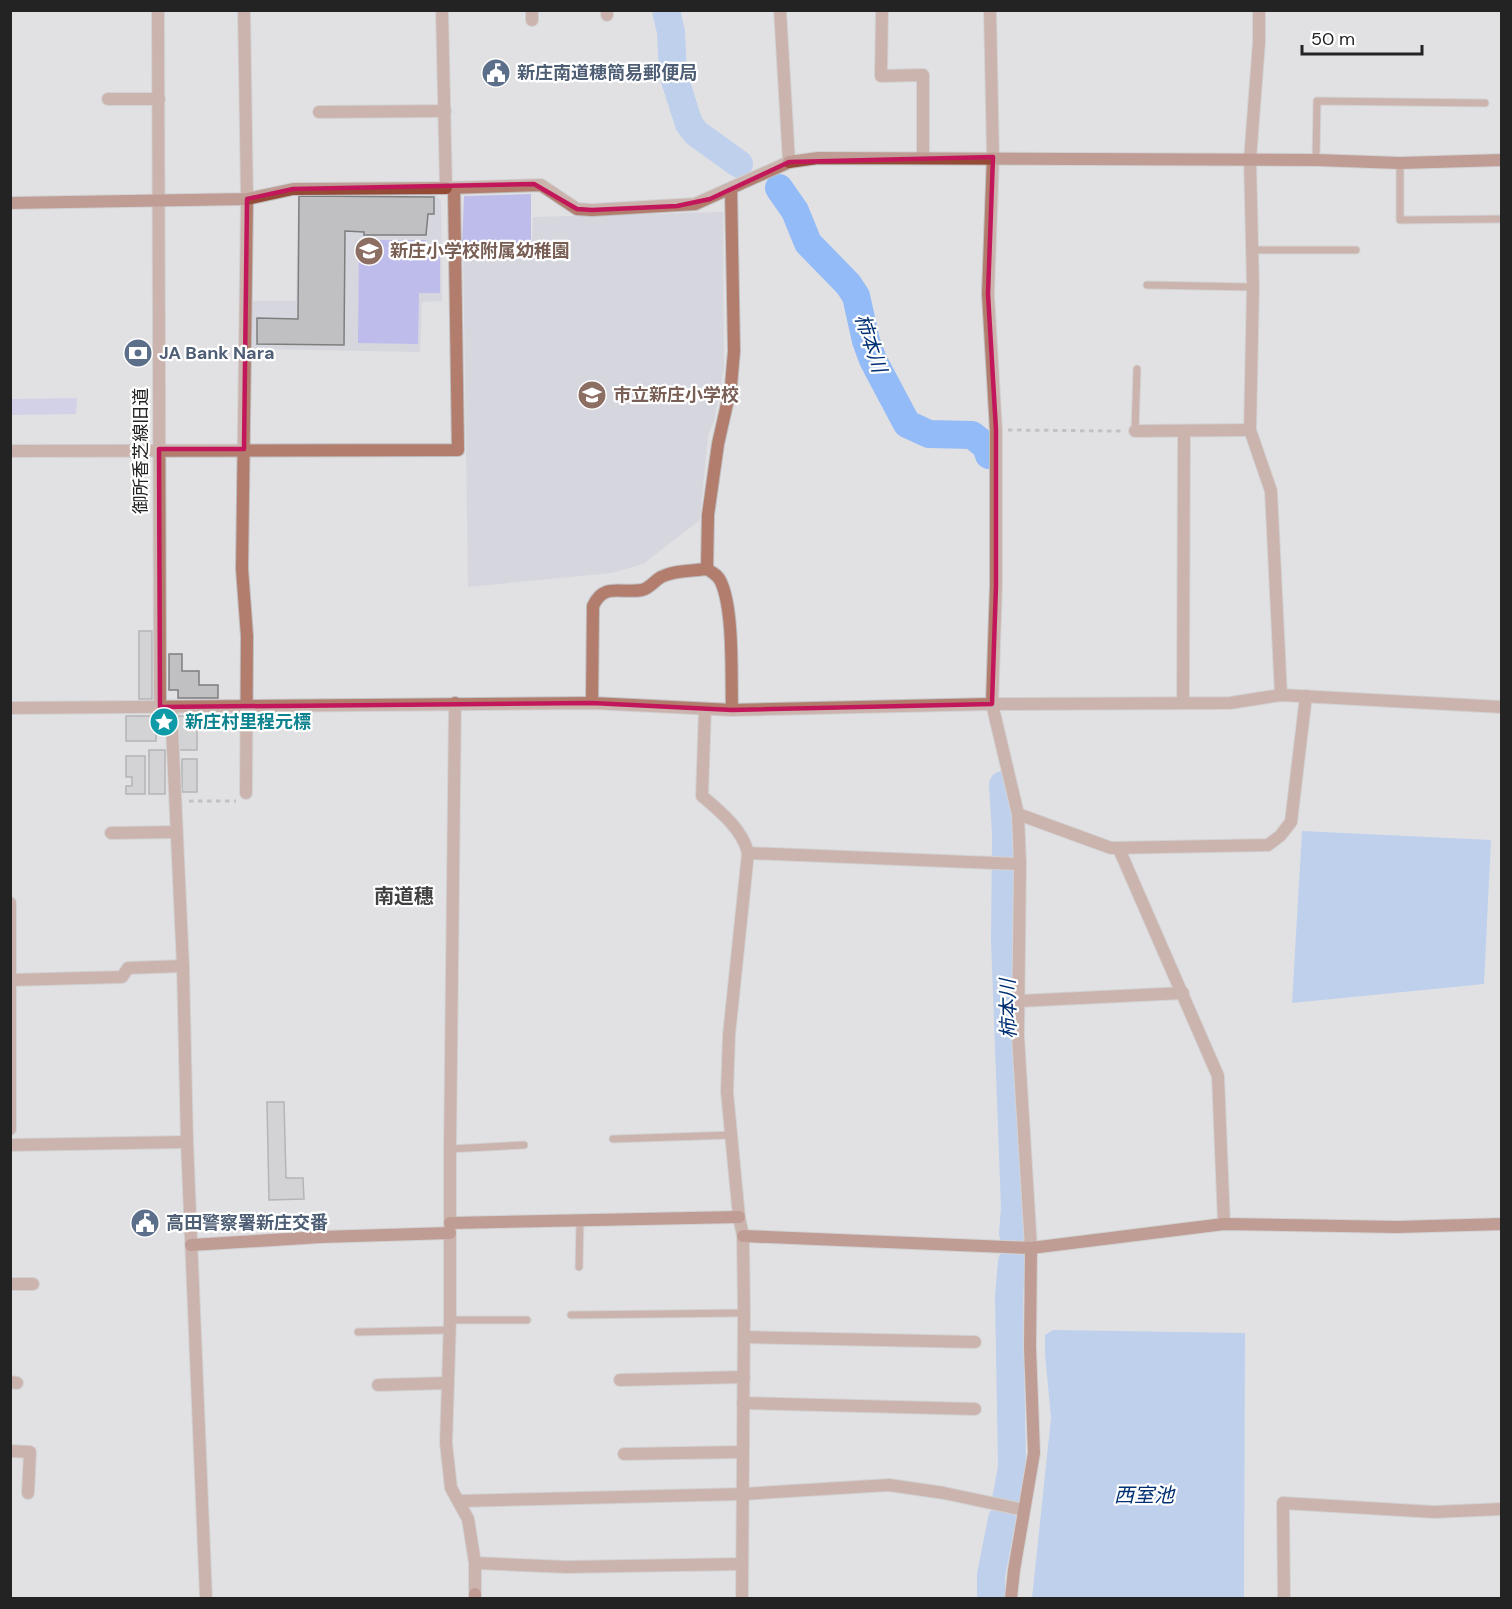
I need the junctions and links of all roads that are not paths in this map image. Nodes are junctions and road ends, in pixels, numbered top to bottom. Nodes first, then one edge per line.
1 (158, 10) edge
2 (244, 10) edge
3 (442, 10) edge
4 (780, 10) edge
5 (882, 10) edge
6 (990, 10) edge
7 (1259, 10) edge
8 (108, 99) dead end
9 (159, 99) junction
10 (1485, 103) dead end
11 (444, 111) junction
12 (319, 112) dead end
13 (923, 158) junction
14 (993, 158) junction
15 (1250, 160) junction
16 (1316, 160) junction
17 (1502, 160) edge
18 (789, 162) junction
19 (1400, 163) junction
20 (450, 188) junction
21 (731, 189) junction
22 (247, 199) junction
23 (158, 202) junction
24 (10, 203) edge
25 (1502, 219) edge
26 (1252, 250) junction
27 (1356, 250) dead end
28 (1147, 285) dead end
29 (1252, 287) junction
30 (1137, 369) dead end
31 (1250, 430) junction
32 (1135, 431) joint
33 (1184, 431) junction
34 (159, 449) junction
35 (244, 449) junction
36 (10, 451) edge
37 (707, 569) junction
38 (1281, 695) junction
39 (1306, 696) junction
40 (455, 703) junction
41 (592, 703) junction
42 (1183, 703) junction
43 (992, 704) junction
44 (247, 706) junction
45 (165, 707) junction
46 (1502, 707) edge
47 (10, 708) edge
48 (705, 709) junction
49 (732, 710) junction
50 (246, 793) road end
51 (1018, 814) junction
52 (176, 832) junction
53 (111, 833) dead end
54 (1119, 849) junction
55 (748, 853) junction
56 (1016, 864) junction
57 (10, 903) edge
58 (183, 966) junction
59 (11, 980) edge
60 (1183, 993) junction
61 (1019, 1001) junction
62 (10, 1129) edge
63 (732, 1135) junction
64 (613, 1139) dead end
65 (187, 1142) junction
66 (10, 1145) edge
67 (524, 1145) dead end
68 (450, 1149) junction
69 (739, 1217) junction
70 (579, 1221) junction
71 (1224, 1224) junction
72 (1502, 1224) edge
73 (450, 1228) junction
74 (743, 1236) junction
75 (191, 1245) junction
76 (1030, 1248) junction
77 (579, 1267) dead end
78 (10, 1284) edge
79 (33, 1284) dead end
80 (744, 1313) junction
81 (571, 1315) dead end
82 (527, 1320) dead end
83 (450, 1325) junction
84 (358, 1332) dead end
85 (744, 1337) junction
86 (975, 1342) dead end
87 (744, 1377) junction
88 (620, 1380) dead end
89 (448, 1383) junction
90 (378, 1385) dead end
91 (743, 1403) junction
92 (975, 1409) dead end
93 (10, 1451) edge
94 (742, 1452) junction
95 (624, 1454) dead end
96 (27, 1493) dead end
97 (743, 1494) junction
98 (459, 1501) junction
99 (1502, 1509) edge
100 (1024, 1510) junction
101 (474, 1563) junction
102 (742, 1564) junction
103 (475, 1596) edge
104 (206, 1599) edge
105 (742, 1599) edge
106 (1011, 1599) edge
107 (1284, 1599) edge

1 - 9 street, 御所香芝線旧道
2 - 22 street
3 - 11 street
4 - 18 street
5 - 13 street
6 - 14 street
7 - 15 street
8 - 9 street
9 - 23 street, 御所香芝線旧道
10 - 16 lane
11 - 12 street
11 - 20 street
13 - 14 street
13 - 18 street
14 - 15 street
14 - 43 street
15 - 16 street
15 - 26 street
16 - 19 street
17 - 19 street
18 - 21 street
19 - 25 lane
20 - 21 street
20 - 22 street
20 - 35 street
21 - 37 street
22 - 23 street
22 - 35 street
23 - 24 street
23 - 34 street, 御所香芝線旧道
26 - 27 lane
26 - 29 street
28 - 29 lane
29 - 31 street
30 - 32 lane
31 - 33 street
31 - 38 street
32 - 33 street
33 - 42 street
34 - 35 street
34 - 36 street
34 - 45 street, 御所香芝線旧道
35 - 44 street
37 - 41 street
37 - 49 street
38 - 39 street
38 - 42 street
39 - 46 street
39 - 54 street
40 - 41 street
40 - 44 street
40 - 68 street
41 - 48 street
42 - 43 street
43 - 49 street
43 - 51 street
44 - 45 street
44 - 50 street
45 - 47 street
45 - 52 street, 御所香芝線旧道
48 - 49 street
48 - 55 street
51 - 54 street
51 - 56 street
52 - 53 street
52 - 58 street, 御所香芝線旧道
54 - 60 street
55 - 56 street
55 - 63 street
56 - 61 street
57 - 59 street
58 - 59 street
58 - 65 street, 御所香芝線旧道
59 - 62 street
60 - 61 street
60 - 71 street
61 - 76 street
63 - 64 lane
63 - 69 street
65 - 66 street
65 - 75 street, 御所香芝線旧道
67 - 68 lane
68 - 73 street
69 - 70 street
69 - 74 street
70 - 73 street
70 - 77 lane
71 - 72 street
71 - 76 street
73 - 75 street
73 - 83 street
74 - 76 street
74 - 80 street
75 - 104 street, 御所香芝線旧道
76 - 100 street
78 - 79 street
80 - 81 lane
80 - 85 street
82 - 83 lane
83 - 84 lane
83 - 89 street
85 - 86 street
85 - 87 street
87 - 88 street
87 - 91 street
89 - 90 street
89 - 98 street
91 - 92 street
91 - 94 street
93 - 96 street
94 - 95 street
94 - 97 street
97 - 98 street
97 - 100 street
97 - 102 street
98 - 101 street
99 - 107 street
100 - 106 street
101 - 102 street
101 - 103 street
102 - 105 street

